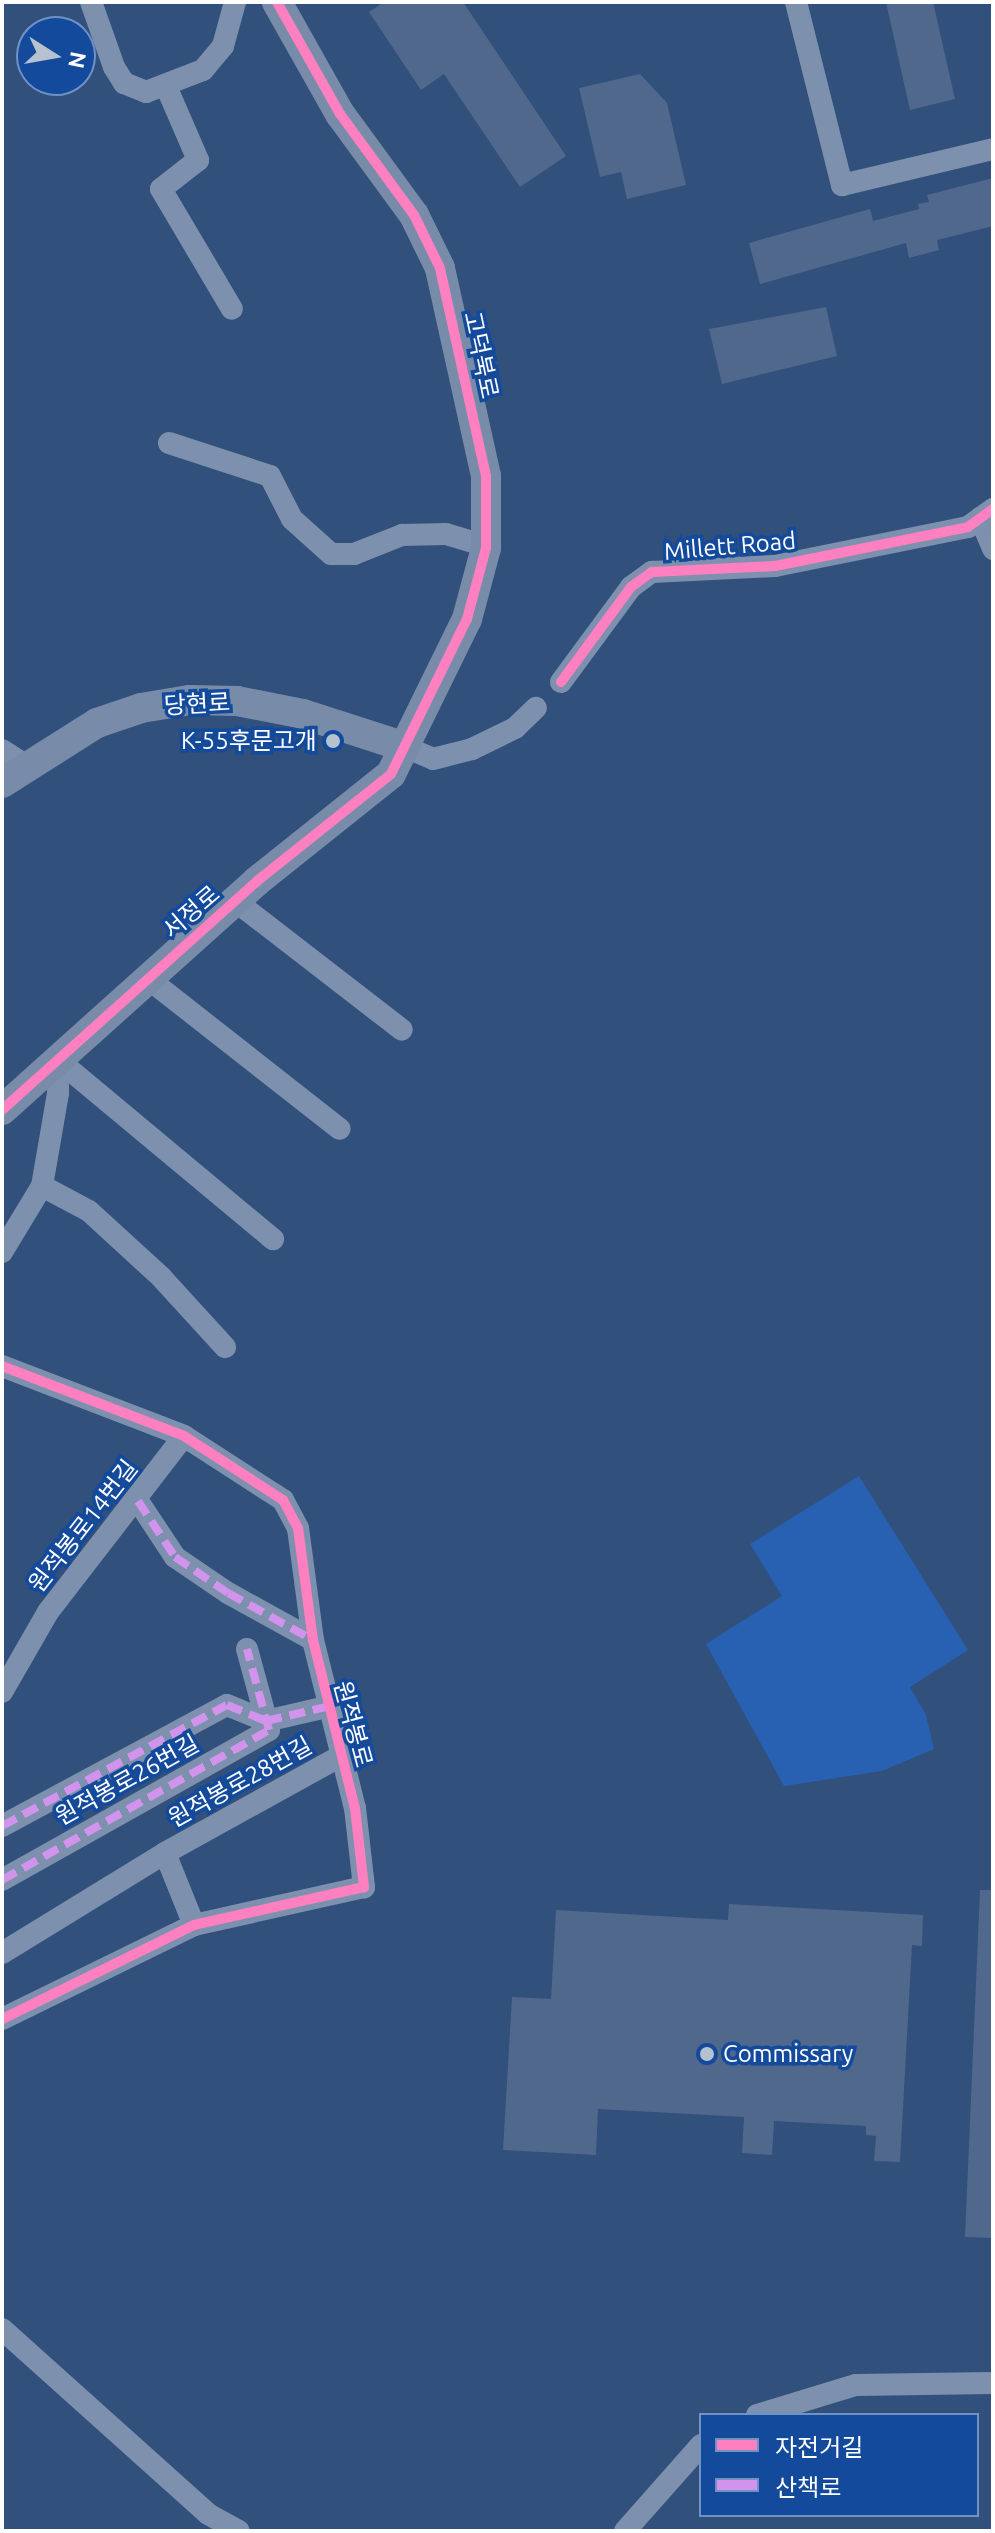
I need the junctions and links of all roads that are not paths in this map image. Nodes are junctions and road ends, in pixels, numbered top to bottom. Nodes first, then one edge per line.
1 (91, 2) edge
2 (235, 2) edge
3 (277, 2) edge
4 (796, 2) edge
5 (166, 86) junction
6 (993, 149) edge
7 (232, 309) dead end
8 (169, 443) dead end
9 (987, 514) edge
10 (486, 546) junction
11 (993, 549) edge
12 (561, 682) dead end
13 (536, 708) dead end
14 (405, 747) junction
15 (14, 758) edge
16 (2, 783) edge
17 (234, 900) junction
18 (146, 977) junction
19 (402, 1030) dead end
20 (58, 1060) junction
21 (2, 1110) edge
22 (340, 1129) dead end
23 (42, 1186) junction
24 (273, 1239) dead end
25 (2, 1252) edge
26 (225, 1347) dead end
27 (2, 1366) edge
28 (184, 1436) junction
29 (138, 1501) junction
30 (313, 1640) junction
31 (247, 1649) dead end
32 (2, 1692) edge
33 (326, 1707) junction
34 (266, 1721) junction
35 (341, 1756) junction
36 (2, 1826) edge
37 (165, 1853) junction
38 (2, 1880) edge
39 (194, 1925) junction
40 (2, 1953) edge
41 (2, 2019) edge
42 (2, 2329) edge
43 (993, 2383) edge
44 (764, 2413) edge
45 (699, 2447) edge
46 (239, 2531) edge
47 (625, 2531) edge

1 - 5 street
2 - 5 street
3 - 10 street, 고덕북로
4 - 6 street
5 - 7 street
8 - 10 street
9 - 11 street
9 - 12 street, Millett Road
10 - 14 street, 고덕북로
13 - 14 street
14 - 15 street, 당현로
14 - 17 street, 서정로
15 - 16 street, 당현로
17 - 18 street, 서정로
17 - 19 street
18 - 20 street, 서정로
18 - 22 street
20 - 21 street, 서정로
20 - 23 street
20 - 24 street
23 - 25 street
23 - 26 street
27 - 28 street, 원적봉로
28 - 29 street, 원적봉로14번길
28 - 30 street, 원적봉로
29 - 30 street
29 - 32 street, 원적봉로14번길
30 - 33 street, 원적봉로
31 - 34 street
33 - 34 street
33 - 35 street, 원적봉로
34 - 36 street, 원적봉로26번길
34 - 38 street, 원적봉로26번길
35 - 37 street, 원적봉로28번길
35 - 39 street, 원적봉로
37 - 39 street, 원적봉로28번길
37 - 40 street, 원적봉로28번길
39 - 41 street, 원적봉로
42 - 46 street
43 - 44 street
45 - 47 street

